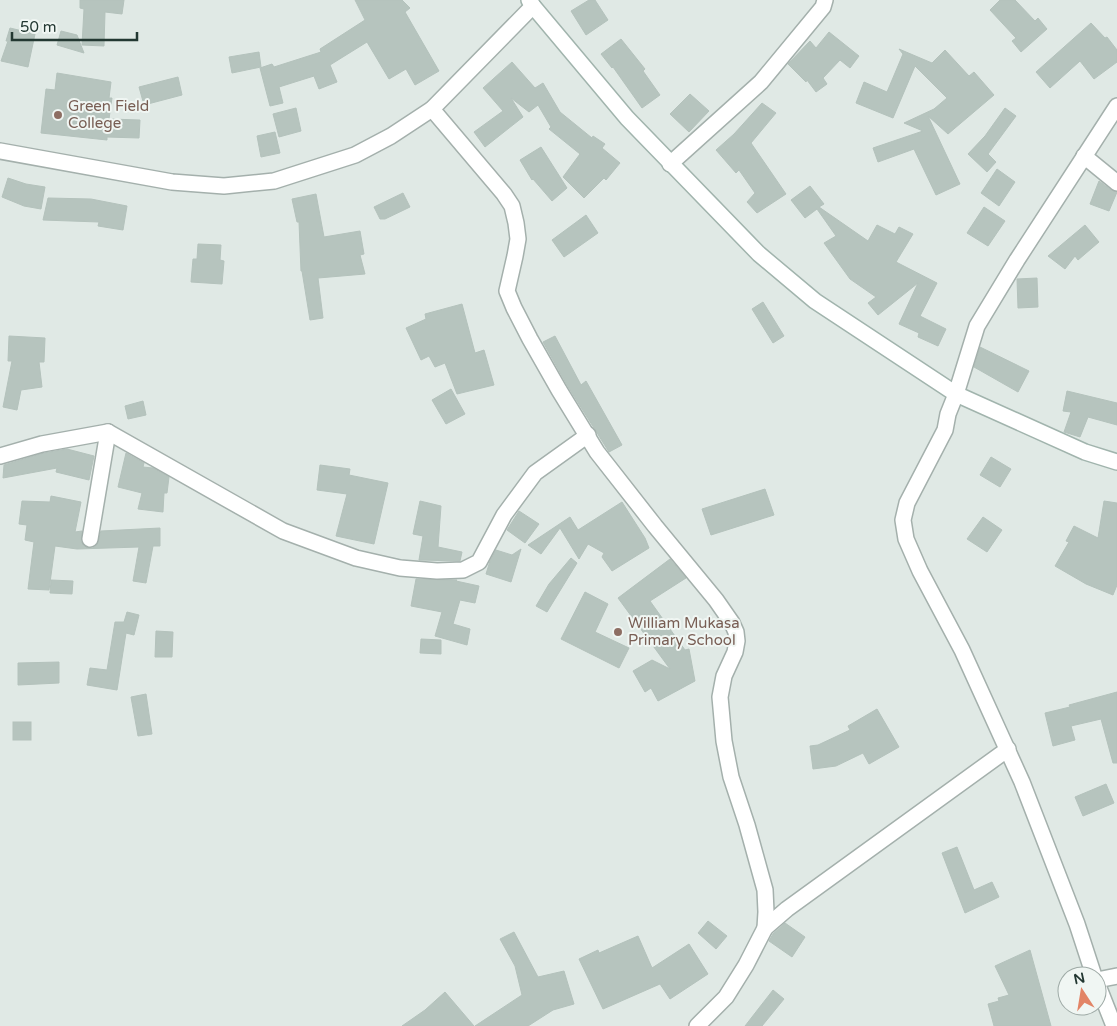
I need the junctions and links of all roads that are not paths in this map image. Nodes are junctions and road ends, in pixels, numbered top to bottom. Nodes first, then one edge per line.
1 (825, 0) edge
2 (531, 3) edge
3 (1117, 106) edge
4 (432, 109) junction
5 (0, 151) edge
6 (1084, 156) junction
7 (670, 164) junction
8 (1117, 183) edge
9 (956, 394) junction
10 (108, 432) junction
11 (588, 436) junction
12 (0, 456) edge
13 (1117, 462) edge
14 (90, 539) dead end
15 (1008, 749) junction
16 (765, 928) junction
17 (1091, 966) edge
18 (1107, 1008) edge
19 (697, 1026) edge
20 (1114, 1026) edge

1 - 7 street
2 - 4 street
2 - 7 street
3 - 6 street
4 - 5 street
4 - 11 street
6 - 8 street
6 - 9 street
7 - 9 street
9 - 13 street
9 - 15 street
10 - 11 street
10 - 12 street
10 - 14 street
11 - 16 street
15 - 16 street
15 - 17 street
16 - 19 street
18 - 20 street

